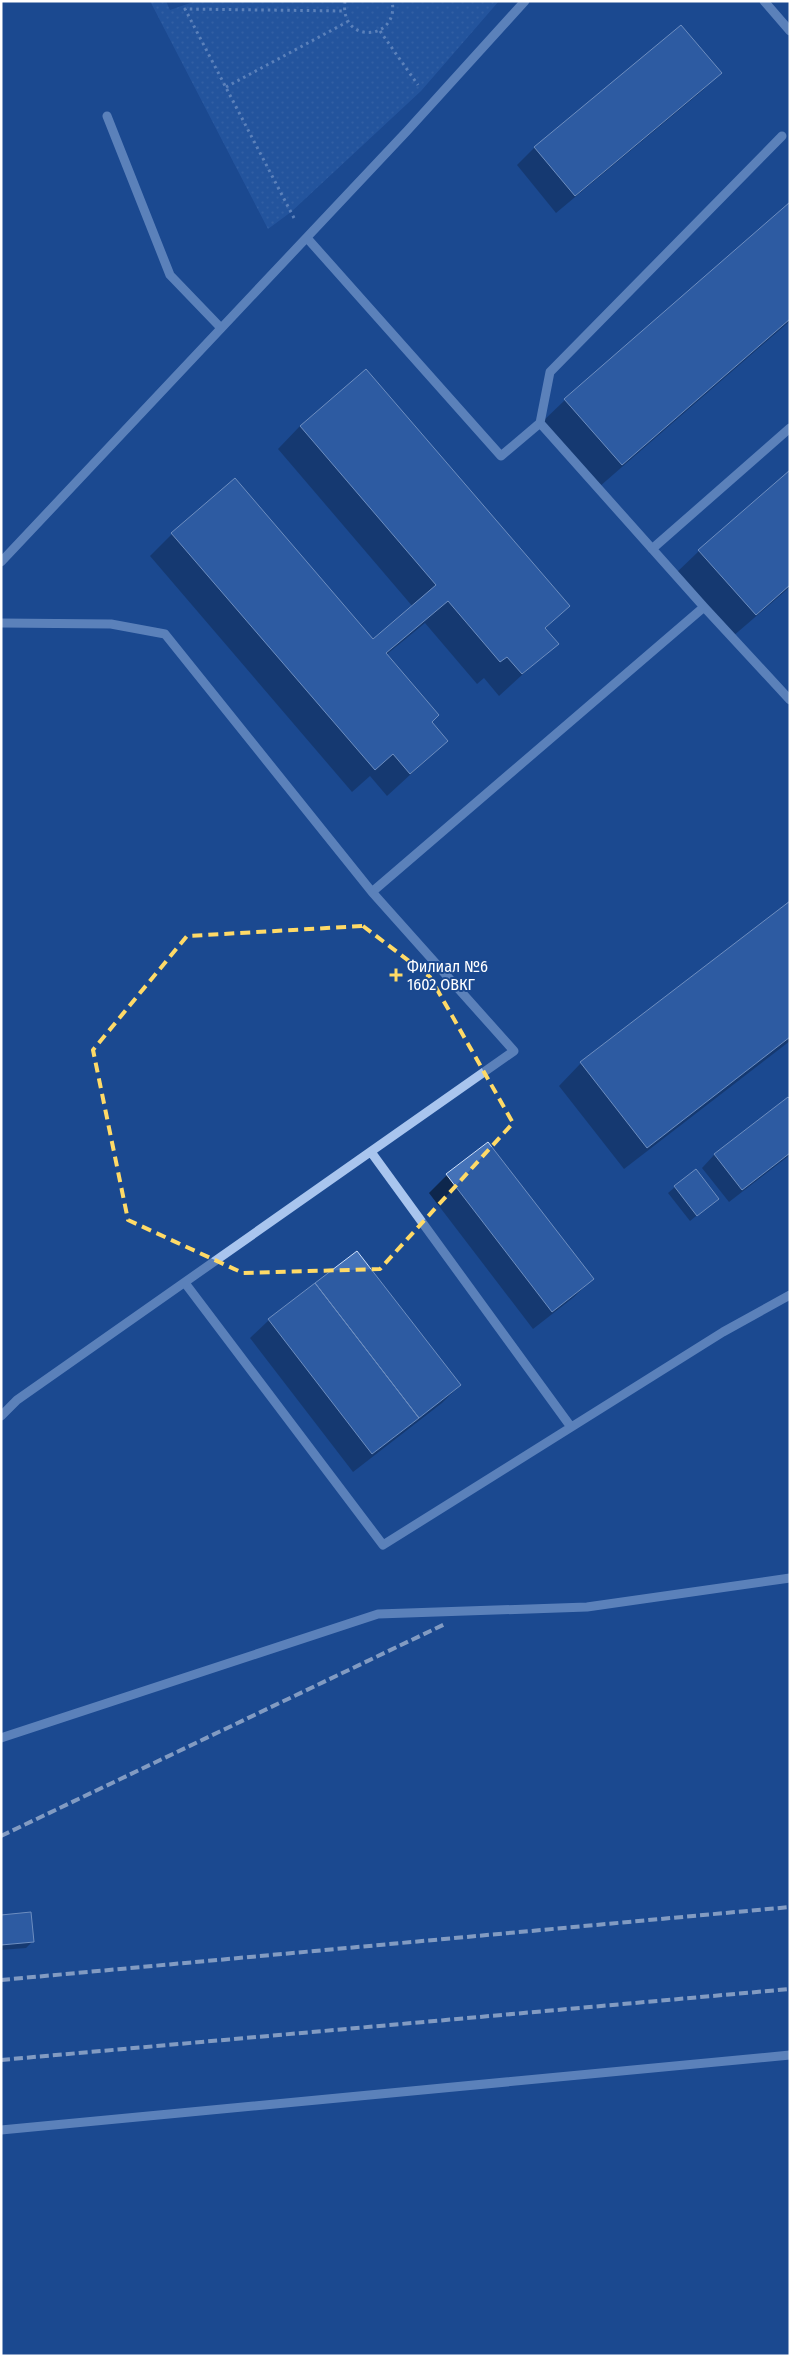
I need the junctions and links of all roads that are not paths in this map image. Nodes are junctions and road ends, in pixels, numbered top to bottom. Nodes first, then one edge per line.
1 (525, 1) edge
2 (764, 1) edge
3 (790, 31) edge
4 (107, 116) dead end
5 (782, 136) dead end
6 (307, 238) junction
7 (221, 328) junction
8 (540, 423) junction
9 (790, 428) edge
10 (652, 549) junction
11 (1, 562) edge
12 (704, 607) junction
13 (1, 623) edge
14 (790, 700) edge
15 (372, 892) junction
16 (371, 1152) junction
17 (185, 1283) junction
18 (790, 1295) edge
19 (1, 1416) edge
20 (571, 1427) junction
21 (790, 1578) edge
22 (1, 1738) edge
23 (790, 2054) edge
24 (1, 2130) edge

1 - 6 street
2 - 3 street
4 - 7 street
5 - 8 street
6 - 7 street
6 - 8 street
7 - 11 street
8 - 10 street
9 - 10 street
10 - 12 street
12 - 14 street
12 - 15 street
13 - 15 street
15 - 16 street
16 - 17 street
16 - 20 street
17 - 19 street
17 - 20 street
18 - 20 street
21 - 22 street
23 - 24 street

